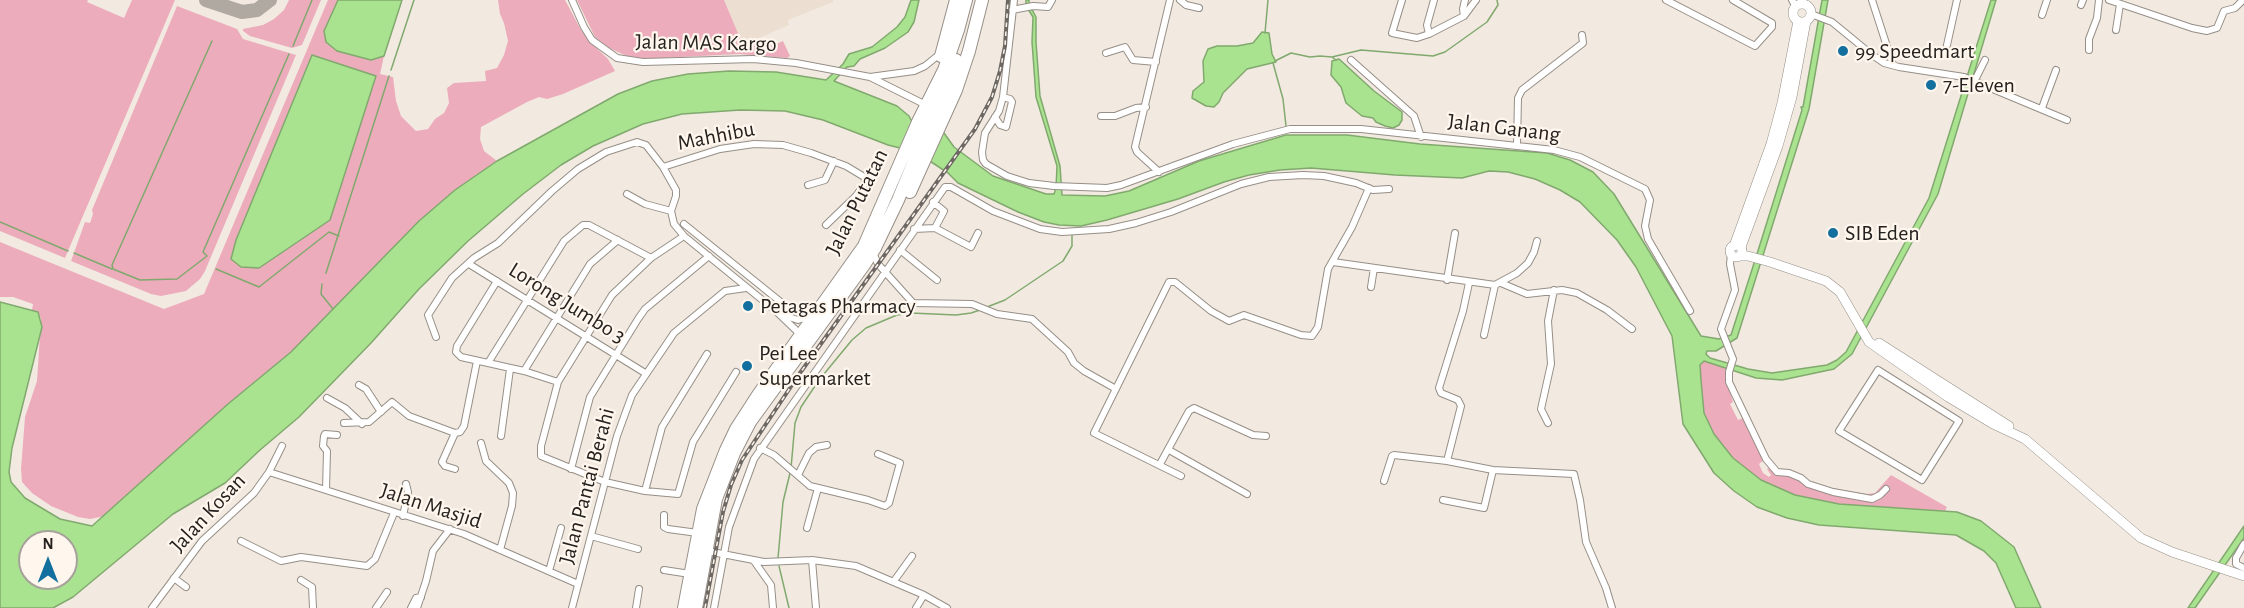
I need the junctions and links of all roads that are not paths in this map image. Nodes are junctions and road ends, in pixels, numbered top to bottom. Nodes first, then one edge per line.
1 (572, 0) edge
2 (956, 0) edge
3 (966, 0) edge
4 (974, 0) edge
5 (982, 0) edge
6 (1014, 0) edge
7 (1052, 0) edge
8 (1170, 0) edge
9 (1180, 0) edge
10 (1402, 0) edge
11 (1434, 0) edge
12 (1465, 0) edge
13 (1476, 0) edge
14 (1666, 0) edge
15 (1733, 0) edge
16 (1872, 0) edge
17 (1957, 0) edge
18 (2047, 0) edge
19 (2099, 0) edge
20 (2109, 0) edge
21 (2243, 0) edge
22 (2120, 4) junction
23 (1199, 8) dead end
24 (1804, 9) edge
25 (1012, 10) junction
26 (2042, 15) dead end
27 (1464, 16) junction
28 (2116, 30) dead end
29 (1429, 34) junction
30 (1582, 35) dead end
31 (1947, 45) dead end
32 (2089, 50) dead end
33 (942, 52) junction
34 (1106, 52) dead end
35 (1351, 60) dead end
36 (1985, 60) dead end
37 (1156, 62) junction
38 (1893, 65) junction
39 (2056, 70) dead end
40 (947, 71) junction
41 (870, 77) junction
42 (1973, 80) junction
43 (1003, 97) junction
44 (922, 103) junction
45 (1146, 107) junction
46 (2042, 108) junction
47 (1101, 116) dead end
48 (995, 117) junction
49 (2067, 120) dead end
50 (918, 122) junction
51 (936, 124) junction
52 (1421, 137) junction
53 (1517, 145) junction
54 (834, 161) junction
55 (663, 166) junction
56 (1160, 172) junction
57 (808, 185) dead end
58 (1369, 188) junction
59 (1389, 189) dead end
60 (627, 194) dead end
61 (902, 202) junction
62 (933, 202) junction
63 (671, 211) junction
64 (684, 224) dead end
65 (826, 225) dead end
66 (935, 228) junction
67 (914, 229) junction
68 (694, 232) junction
69 (978, 233) dead end
70 (1455, 233) dead end
71 (685, 237) junction
72 (618, 240) junction
73 (1536, 241) dead end
74 (900, 250) junction
75 (1740, 252) junction
76 (709, 256) junction
77 (651, 258) junction
78 (1333, 262) junction
79 (470, 264) junction
80 (869, 265) junction
81 (1374, 268) junction
82 (886, 270) junction
83 (1447, 279) junction
84 (937, 280) dead end
85 (497, 281) junction
86 (1468, 283) junction
87 (1498, 284) junction
88 (1371, 286) dead end
89 (747, 288) junction
90 (1554, 290) junction
91 (527, 299) junction
92 (792, 311) dead end
93 (1690, 311) dead end
94 (777, 312) junction
95 (816, 313) junction
96 (557, 318) junction
97 (1632, 329) dead end
98 (801, 335) junction
99 (1484, 335) dead end
100 (586, 337) junction
101 (436, 338) dead end
102 (707, 354) dead end
103 (616, 355) junction
104 (477, 361) junction
105 (488, 363) junction
106 (510, 369) junction
107 (524, 371) junction
108 (736, 372) dead end
109 (645, 373) junction
110 (558, 382) junction
111 (359, 385) dead end
112 (1939, 386) junction
113 (1116, 389) junction
114 (1950, 393) junction
115 (327, 398) dead end
116 (1929, 402) junction
117 (1940, 409) junction
118 (381, 412) junction
119 (344, 423) dead end
120 (1548, 423) dead end
121 (362, 424) junction
122 (455, 433) junction
123 (337, 435) dead end
124 (501, 436) dead end
125 (1266, 436) dead end
126 (481, 443) dead end
127 (827, 445) dead end
128 (282, 447) dead end
129 (760, 448) junction
130 (1169, 450) junction
131 (878, 454) dead end
132 (1447, 461) junction
133 (1160, 464) junction
134 (455, 469) dead end
135 (571, 469) junction
136 (1493, 470) junction
137 (269, 472) junction
138 (798, 476) junction
139 (1181, 476) dead end
140 (1384, 481) dead end
141 (605, 482) junction
142 (406, 484) dead end
143 (818, 488) junction
144 (1886, 489) dead end
145 (326, 490) junction
146 (645, 491) junction
147 (1247, 494) dead end
148 (1443, 500) dead end
149 (394, 513) junction
150 (664, 515) dead end
151 (403, 516) junction
152 (561, 528) dead end
153 (807, 528) dead end
154 (450, 529) junction
155 (698, 532) junction
156 (591, 536) junction
157 (241, 542) dead end
158 (2244, 544) edge
159 (638, 549) dead end
160 (501, 550) junction
161 (706, 550) junction
162 (725, 555) junction
163 (912, 556) dead end
164 (812, 560) junction
165 (754, 561) junction
166 (2244, 568) edge
167 (664, 570) dead end
168 (549, 571) junction
169 (690, 573) junction
170 (2244, 576) edge
171 (174, 578) junction
172 (301, 579) dead end
173 (894, 581) junction
174 (578, 584) junction
175 (186, 587) dead end
176 (639, 589) dead end
177 (387, 592) dead end
178 (924, 595) junction
179 (420, 597) junction
180 (152, 608) edge
181 (313, 608) edge
182 (376, 608) edge
183 (411, 608) edge
184 (417, 608) edge
185 (572, 608) edge
186 (636, 608) edge
187 (684, 608) edge
188 (696, 608) edge
189 (714, 608) edge
190 (773, 608) edge
191 (816, 608) edge
192 (916, 608) edge
193 (947, 608) edge
194 (1612, 608) edge

1 - 41 street, Jalan MAS Kargo
2 - 33 highway
3 - 40 highway, Jalan Putatan
4 - 40 highway, Jalan Putatan
5 - 51 highway
6 - 25 street, Jalan Ganang
7 - 25 street
8 - 37 street
9 - 23 street
10 - 29 street
11 - 29 street
12 - 27 street
13 - 27 street
14 - 15 street
16 - 38 street
17 - 31 street
18 - 26 street
19 - 32 street
20 - 22 street
21 - 22 street
22 - 28 street
24 - 38 street
24 - 75 street
25 - 43 street, Jalan Ganang
27 - 29 street
30 - 53 street
33 - 41 street, Jalan MAS Kargo
33 - 44 highway
34 - 37 street
35 - 52 street
36 - 42 street
37 - 45 street
38 - 42 street
39 - 46 street
40 - 50 highway, Jalan Putatan
40 - 51 highway, Jalan Putatan
41 - 44 street, Jalan MAS Kargo
42 - 46 street
43 - 48 street, Jalan Ganang
43 - 48 street
44 - 50 highway
45 - 47 street
45 - 56 street
46 - 49 street
48 - 56 street, Jalan Ganang
50 - 95 highway, Jalan Putatan
51 - 61 highway, Jalan Putatan
52 - 53 street, Jalan Ganang
52 - 56 street, Jalan Ganang
53 - 93 street, Jalan Ganang
54 - 55 street, Mahhibu
54 - 57 street
54 - 65 street, Mahhibu
55 - 63 street, Mahhibu
55 - 79 street
58 - 59 street
58 - 62 street
58 - 78 street
60 - 63 street
61 - 80 highway
61 - 80 highway, Jalan Putatan
62 - 66 street
62 - 67 street
63 - 71 street, Mahhibu
64 - 68 street
66 - 67 street
66 - 69 street
67 - 74 street
68 - 71 street
68 - 92 street
70 - 83 street
71 - 76 street, Mahhibu
71 - 77 street
72 - 77 street
72 - 91 street
72 - 96 street
73 - 87 street
74 - 82 street
74 - 84 street
75 - 112 street
75 - 144 street
76 - 89 street, Mahhibu
76 - 103 street
77 - 100 street
78 - 81 street
78 - 113 street
79 - 85 street, Lorong Jumbo 3
79 - 101 street
80 - 82 street
80 - 161 highway, Jalan Putatan
81 - 83 street
81 - 88 street
82 - 113 street
82 - 129 street
83 - 86 street
85 - 91 street, Lorong Jumbo 3
85 - 104 street
86 - 87 street
86 - 132 street
87 - 90 street
87 - 99 street
89 - 94 street
89 - 109 street, Jalan Pantai Berahi
90 - 97 street
90 - 120 street
91 - 96 street, Lorong Jumbo 3
91 - 105 street
94 - 95 street
94 - 98 street
95 - 98 highway, Jalan Putatan
96 - 100 street, Lorong Jumbo 3
96 - 107 street
98 - 155 highway, Jalan Putatan
100 - 103 street, Lorong Jumbo 3
100 - 110 street
102 - 146 street
103 - 109 street, Lorong Jumbo 3
103 - 135 street
104 - 105 street
104 - 122 street
105 - 106 street
106 - 107 street
106 - 124 street
107 - 110 street
108 - 146 street
109 - 141 street, Jalan Pantai Berahi
110 - 135 street
111 - 118 street
112 - 114 street
112 - 116 street
113 - 133 street
114 - 117 street
114 - 170 street
115 - 121 street
116 - 117 street
116 - 117 street
118 - 121 street
118 - 122 street
119 - 121 street
122 - 134 street
123 - 145 street
125 - 130 street
126 - 160 street
127 - 138 street
128 - 137 street, Jalan Kosan
129 - 138 street
129 - 162 street
130 - 133 street
130 - 147 street
131 - 143 street
132 - 136 street
132 - 140 street
133 - 139 street
135 - 141 street
136 - 148 street
136 - 194 street
137 - 145 street, Jalan Masjid
137 - 171 street, Jalan Kosan
138 - 143 street
141 - 146 street
141 - 156 street, Jalan Pantai Berahi
142 - 151 street
143 - 153 street
145 - 149 street, Jalan Masjid
149 - 151 street, Jalan Masjid
149 - 157 street
150 - 155 street
151 - 154 street, Jalan Masjid
152 - 168 street
154 - 160 street, Jalan Masjid
154 - 179 street
155 - 169 highway, Jalan Putatan
156 - 159 street
156 - 174 street, Jalan Pantai Berahi
158 - 166 street
160 - 168 street, Jalan Masjid
161 - 162 street
161 - 188 highway, Jalan Putatan
162 - 165 street
162 - 189 street
163 - 173 street
164 - 165 street
164 - 173 street
164 - 191 street
165 - 190 street
167 - 169 street
168 - 174 street, Jalan Masjid
169 - 187 highway, Jalan Putatan
171 - 175 street
171 - 180 street, Jalan Kosan
172 - 181 street
173 - 178 street
174 - 185 street, Jalan Pantai Berahi
176 - 186 street
177 - 182 street
178 - 192 street
178 - 193 street
179 - 183 street
179 - 184 street

